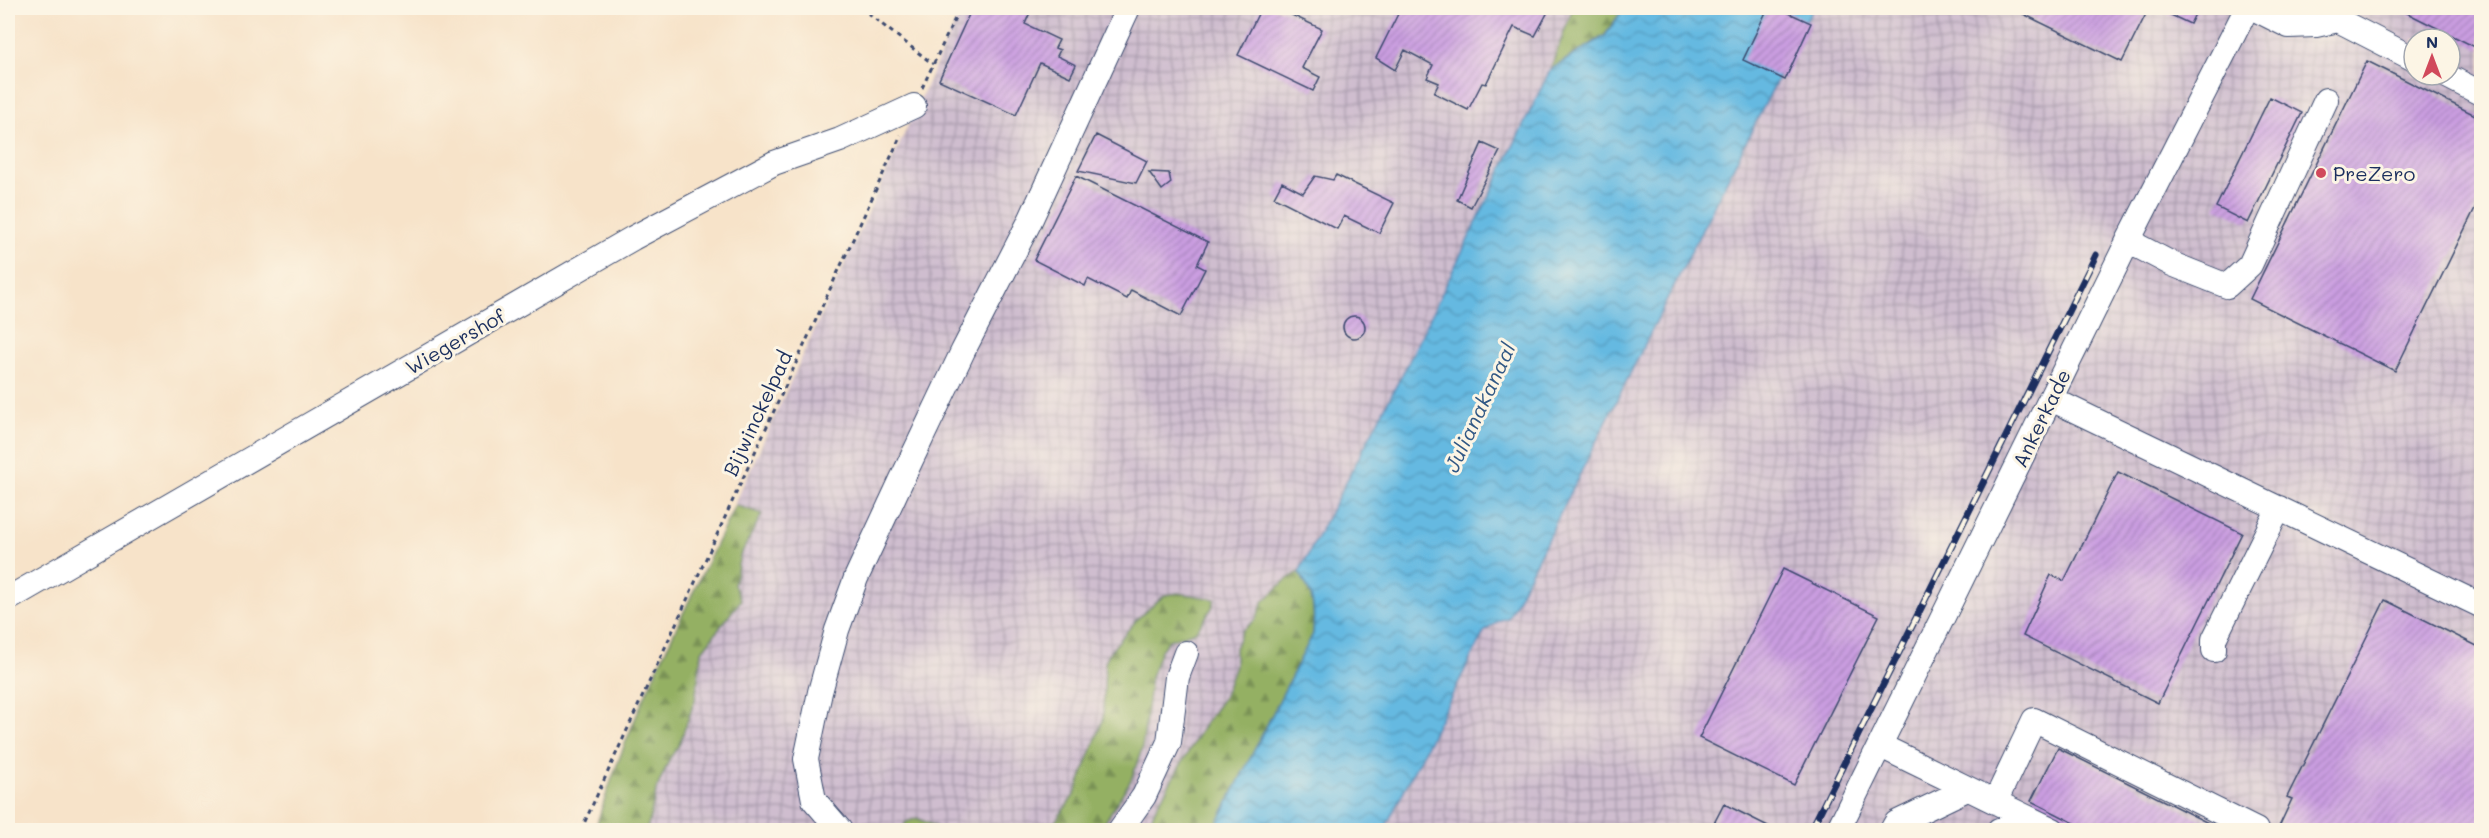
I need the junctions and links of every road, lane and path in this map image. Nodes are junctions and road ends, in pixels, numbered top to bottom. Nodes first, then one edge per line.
1 (861, 8) edge
2 (960, 8) edge
3 (1128, 8) edge
4 (2247, 8) edge
5 (2253, 8) edge
6 (2402, 53) edge
7 (933, 64) junction
8 (2462, 84) edge
9 (2481, 94) edge
10 (2326, 100) dead end
11 (914, 106) junction
12 (2128, 241) junction
13 (2051, 399) junction
14 (2279, 508) junction
15 (8, 599) edge
16 (2481, 606) edge
17 (2214, 650) dead end
18 (1186, 653) dead end
19 (1881, 746) junction
20 (1967, 789) junction
21 (1995, 802) junction
22 (2043, 826) edge
23 (581, 831) edge
24 (840, 831) edge
25 (1120, 831) edge
26 (1838, 831) edge
27 (1892, 831) edge
28 (1999, 831) edge
29 (2256, 831) edge

1 - 7 path
2 - 7 path, Bijwinckelpad
3 - 24 street
4 - 12 street, Ankerkade
5 - 6 street
7 - 11 path, Bijwinckelpad
8 - 9 street
10 - 12 street
11 - 15 street, Wiegershof
11 - 23 path, Bijwinckelpad
12 - 13 street, Ankerkade
13 - 14 street
13 - 19 street, Ankerkade
14 - 16 street
14 - 17 street
18 - 25 street
19 - 20 street
19 - 26 street, Ankerkade
20 - 21 street
20 - 27 street
21 - 22 street
21 - 29 street
22 - 28 street

